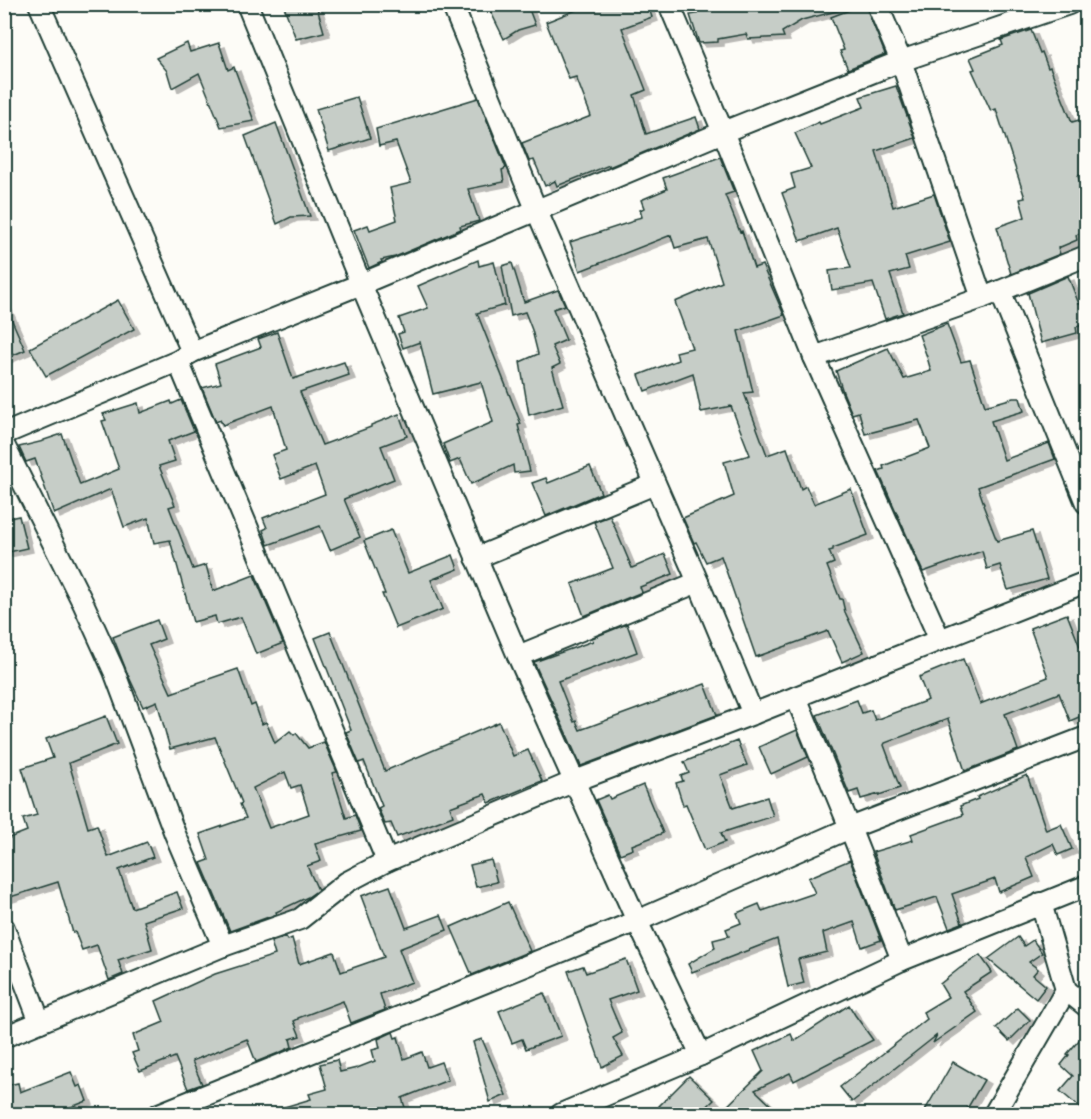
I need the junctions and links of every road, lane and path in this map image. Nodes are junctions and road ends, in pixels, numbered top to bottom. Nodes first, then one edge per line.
1 (39, 4) edge
2 (247, 4) edge
3 (452, 4) edge
4 (669, 4) edge
5 (878, 4) edge
6 (1069, 4) edge
7 (901, 61) junction
8 (723, 132) junction
9 (536, 209) junction
10 (1086, 256) edge
11 (361, 284) junction
12 (1000, 291) junction
13 (982, 298) junction
14 (185, 356) junction
15 (814, 357) junction
16 (4, 434) edge
17 (4, 445) edge
18 (655, 484) junction
19 (1086, 503) edge
20 (476, 558) junction
21 (698, 582) junction
22 (1086, 582) edge
23 (939, 640) junction
24 (518, 657) junction
25 (796, 697) junction
26 (753, 714) junction
27 (1086, 737) edge
28 (575, 781) junction
29 (850, 828) junction
30 (387, 861) junction
31 (1086, 886) edge
32 (1041, 903) junction
33 (637, 921) junction
34 (4, 928) edge
35 (222, 946) junction
36 (902, 960) junction
37 (1066, 990) junction
38 (1086, 1006) edge
39 (40, 1022) junction
40 (4, 1037) edge
41 (701, 1054) junction
42 (605, 1106) edge
43 (159, 1114) edge
44 (561, 1114) edge
45 (994, 1114) edge

1 - 14 street
2 - 11 street
3 - 9 street
4 - 8 street
5 - 7 street
6 - 7 street
7 - 8 street
7 - 13 street
8 - 9 street
8 - 15 street
9 - 11 street
9 - 18 street
10 - 12 street
11 - 14 street
11 - 20 street
12 - 13 street
12 - 19 street
13 - 15 street
14 - 16 street
14 - 30 street
15 - 23 street
17 - 35 street
18 - 20 street
18 - 21 street
20 - 24 street
21 - 24 street
21 - 26 street
22 - 23 street
23 - 25 street
24 - 28 street
25 - 26 street
25 - 29 street
26 - 28 street
27 - 29 street
28 - 30 street
28 - 33 street
29 - 33 street
29 - 36 street
30 - 35 street
31 - 32 street
32 - 36 street
32 - 37 street
33 - 41 street
33 - 43 street
34 - 39 street
35 - 39 street
36 - 41 street
37 - 38 street
37 - 45 street
39 - 40 street
41 - 42 street
42 - 44 street

